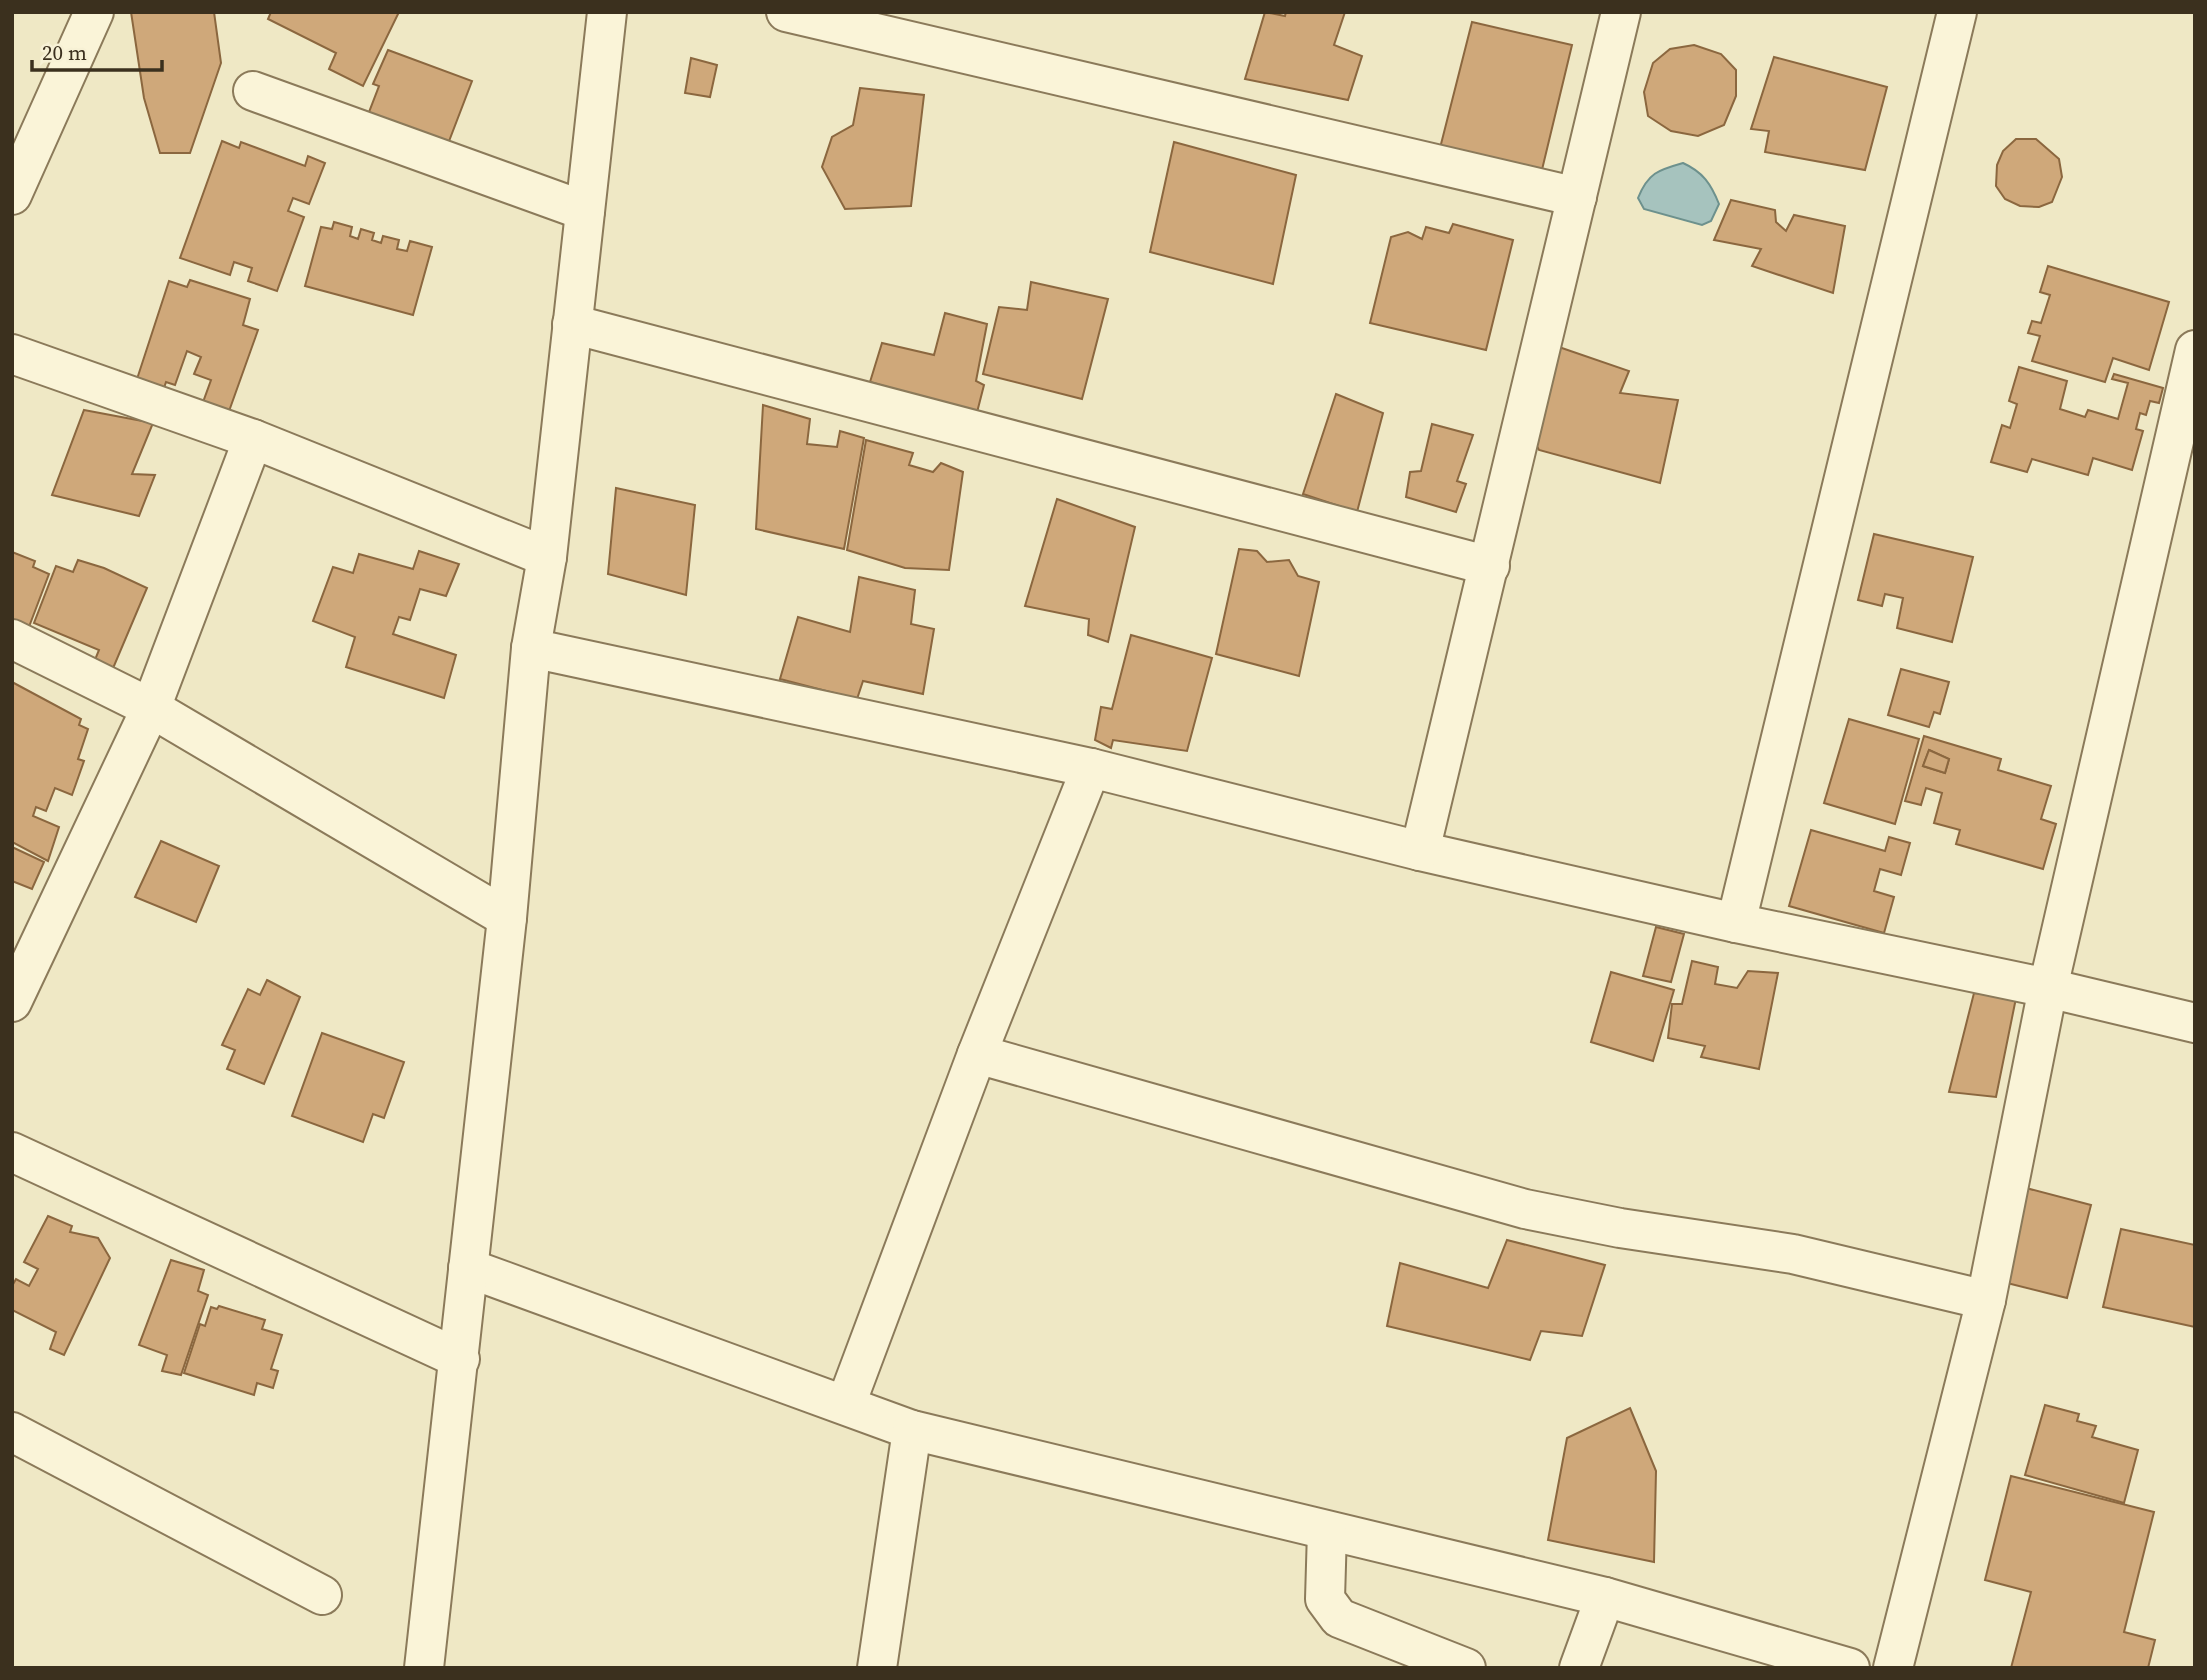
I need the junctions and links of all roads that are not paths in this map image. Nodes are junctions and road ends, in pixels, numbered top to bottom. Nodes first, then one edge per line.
1 (94, 12) edge
2 (607, 12) edge
3 (786, 12) edge
4 (1620, 12) edge
5 (1957, 12) edge
6 (253, 91) dead end
7 (12, 195) edge
8 (1577, 197) junction
9 (585, 211) junction
10 (572, 324) junction
11 (2195, 350) edge
12 (12, 354) edge
13 (253, 439) junction
14 (547, 557) junction
15 (1490, 566) junction
16 (12, 639) edge
17 (531, 648) junction
18 (151, 708) junction
19 (1091, 768) junction
20 (1420, 851) junction
21 (507, 918) junction
22 (1736, 923) junction
23 (2048, 988) junction
24 (12, 1002) edge
25 (2195, 1023) edge
26 (978, 1054) junction
27 (12, 1152) edge
28 (468, 1268) junction
29 (1986, 1300) junction
30 (460, 1359) junction
31 (846, 1404) junction
32 (912, 1430) junction
33 (12, 1432) edge
34 (1327, 1531) junction
35 (321, 1595) dead end
36 (1605, 1597) junction
37 (425, 1668) edge
38 (877, 1668) edge
39 (1466, 1668) edge
40 (1578, 1668) edge
41 (1850, 1668) edge
42 (1892, 1668) edge

1 - 7 street
2 - 9 street
3 - 8 street
4 - 8 street
5 - 22 street
6 - 9 street
8 - 15 street
9 - 10 street
10 - 14 street
10 - 15 street
11 - 23 street
12 - 13 street
13 - 14 street
13 - 18 street
14 - 17 street
15 - 20 street
16 - 18 street
17 - 19 street
17 - 21 street
18 - 21 street
18 - 24 street
19 - 20 street
19 - 26 street
20 - 22 street
21 - 28 street
22 - 23 street
23 - 25 street
23 - 29 street
26 - 29 street
26 - 31 street
27 - 30 street
28 - 30 street
28 - 31 street
29 - 42 street
30 - 37 street
31 - 32 street
32 - 34 street
32 - 38 street
33 - 35 street
34 - 36 street
34 - 39 street
36 - 40 street
36 - 41 street

